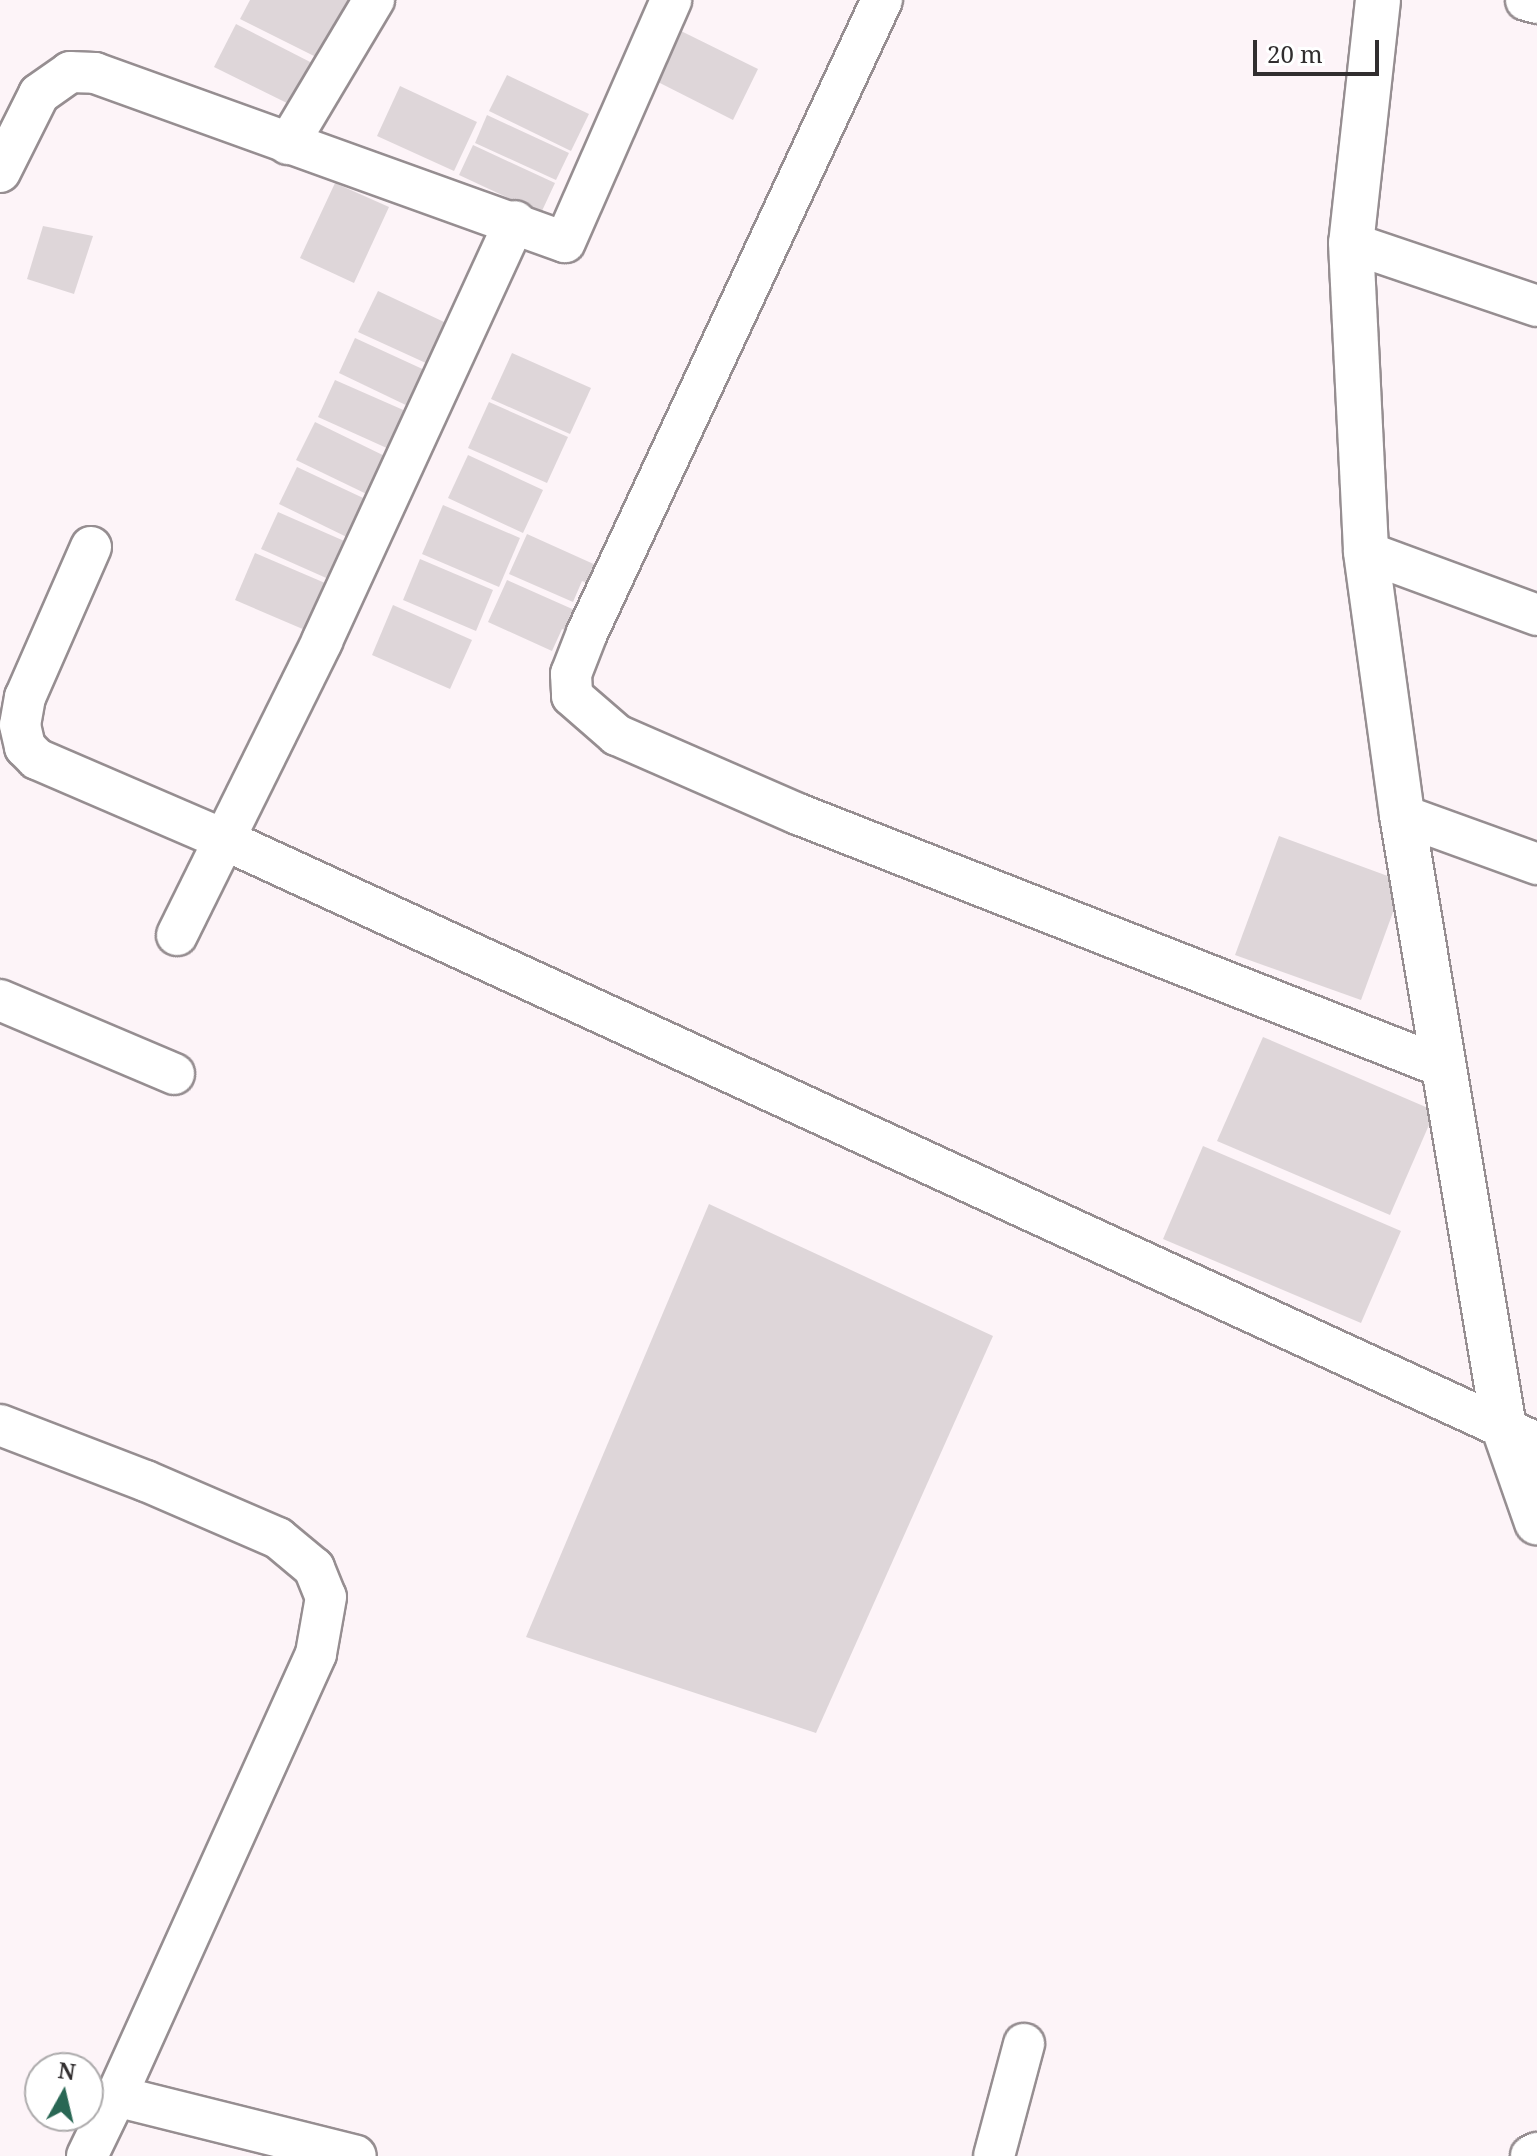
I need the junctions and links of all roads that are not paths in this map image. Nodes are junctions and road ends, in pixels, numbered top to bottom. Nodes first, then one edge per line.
1 (374, 0) edge
2 (671, 0) edge
3 (882, 0) edge
4 (1378, 0) edge
5 (1526, 0) edge
6 (1537, 3) edge
7 (288, 144) junction
8 (0, 172) edge
9 (515, 221) junction
10 (1351, 243) junction
11 (1537, 306) edge
12 (91, 547) dead end
13 (1366, 552) junction
14 (1537, 615) edge
15 (1402, 815) junction
16 (223, 839) junction
17 (1537, 864) edge
18 (177, 935) dead end
19 (0, 1000) edge
20 (1443, 1067) junction
21 (174, 1074) dead end
22 (0, 1425) edge
23 (1520, 1436) edge
24 (1537, 1522) edge
25 (1024, 2044) dead end
26 (116, 2096) junction
27 (1537, 2153) edge
28 (87, 2156) edge
29 (356, 2156) edge
30 (994, 2156) edge
31 (1531, 2156) edge

1 - 7 street
2 - 9 street
3 - 20 street
4 - 10 street
5 - 6 street
7 - 8 street
7 - 9 street
9 - 16 street
10 - 11 street
10 - 13 street
12 - 16 street
13 - 14 street
13 - 15 street
15 - 17 street
15 - 20 street
16 - 18 street
16 - 23 street
19 - 21 street
20 - 23 street
22 - 26 street
23 - 24 street
25 - 30 street
26 - 28 street
26 - 29 street
27 - 31 street

